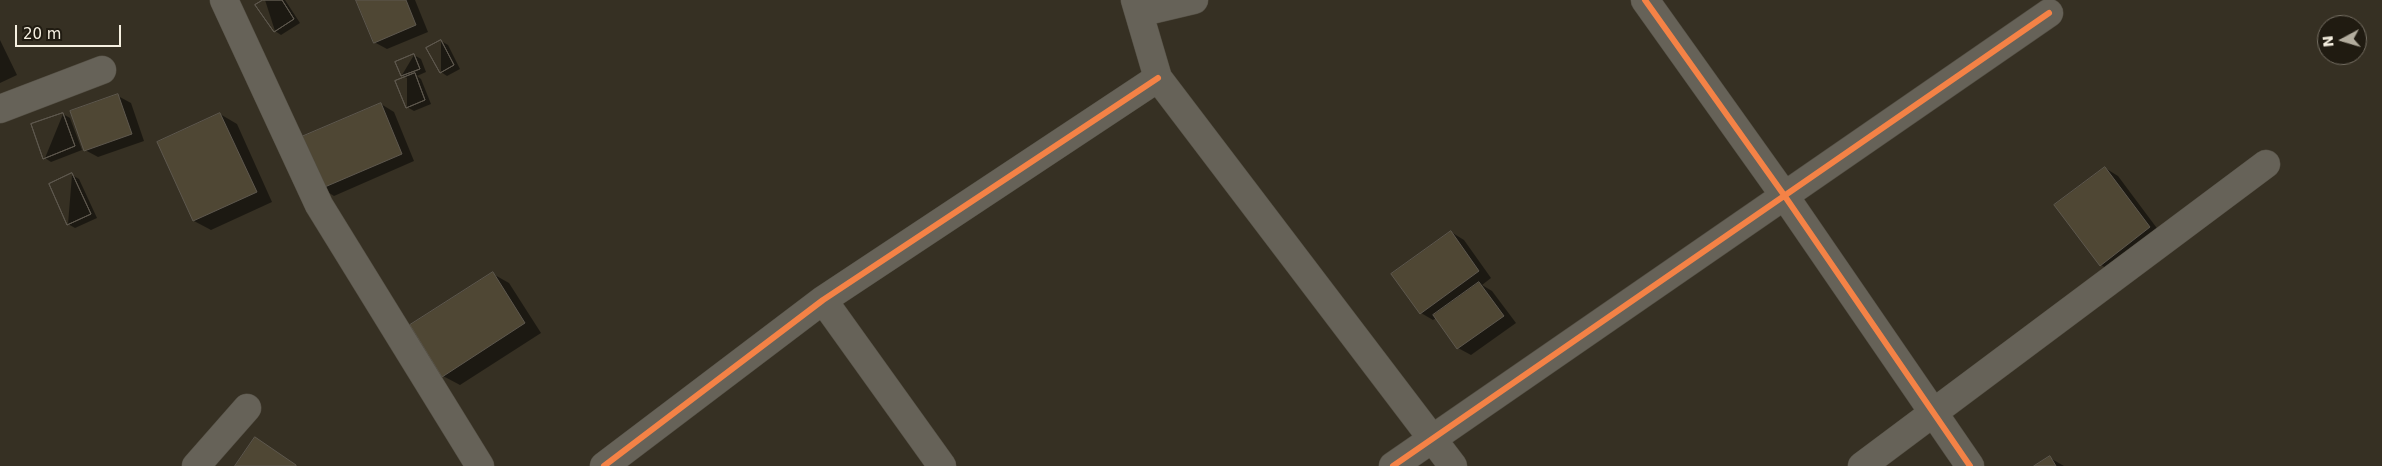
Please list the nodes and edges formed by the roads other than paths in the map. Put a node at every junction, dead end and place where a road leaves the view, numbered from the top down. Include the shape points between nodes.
1 (224, 0) edge
2 (1194, 0) edge
3 (1645, 0) edge
4 (1137, 7) edge
5 (2049, 13) dead end
6 (102, 70) dead end
7 (1158, 78) junction
8 (0, 109) edge
9 (2266, 164) dead end
10 (1784, 194) junction
11 (823, 300) junction
12 (247, 408) dead end
13 (1933, 413) junction
14 (1433, 438) junction
15 (196, 466) edge
16 (480, 466) edge
17 (604, 466) edge
18 (942, 466) edge
19 (1393, 466) edge
20 (1453, 466) edge
21 (1862, 466) edge
22 (1970, 466) edge

1 - 16 street via 319,205
2 - 4 street
3 - 10 street
4 - 7 street
5 - 10 street
6 - 8 street
7 - 11 street
7 - 14 street
9 - 13 street
10 - 13 street
10 - 14 street
11 - 17 street
11 - 18 street
12 - 15 street
13 - 21 street
13 - 22 street
14 - 19 street
14 - 20 street

